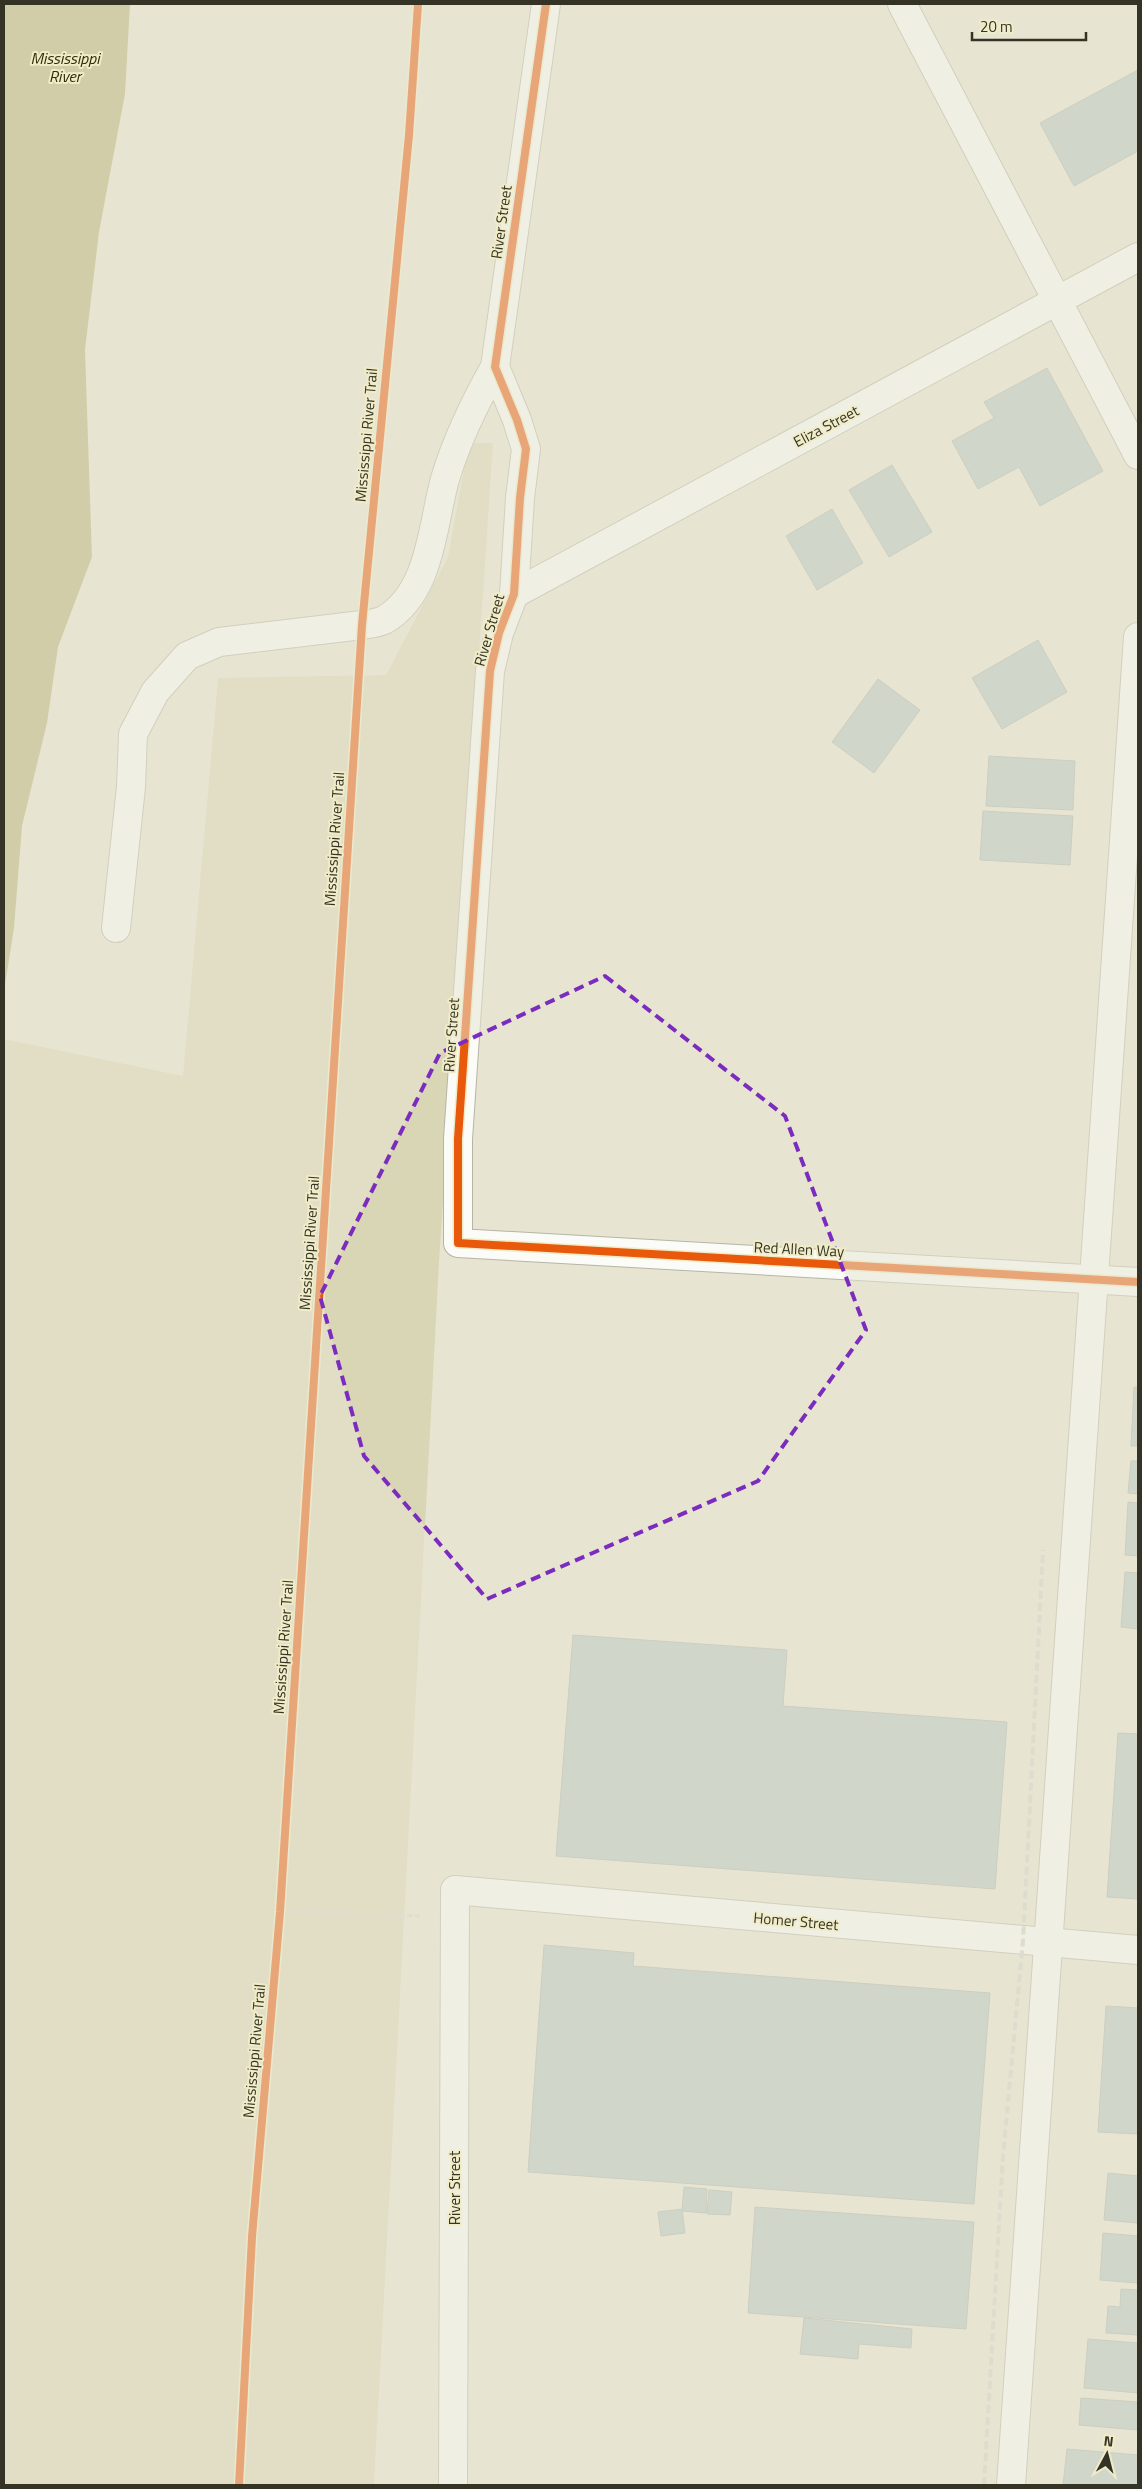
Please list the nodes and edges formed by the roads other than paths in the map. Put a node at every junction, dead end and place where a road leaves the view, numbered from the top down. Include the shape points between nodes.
1 (546, 4) edge
2 (902, 4) edge
3 (1138, 257) edge
4 (1058, 301) junction
5 (495, 368) junction
6 (1138, 455) edge
7 (514, 594) junction
8 (1138, 637) edge
9 (116, 928) dead end
10 (458, 1243) joint
11 (1092, 1279) junction
12 (1138, 1282) edge
13 (455, 1890) joint
14 (1049, 1944) junction
15 (1138, 1950) edge
16 (453, 2485) edge
17 (1011, 2485) edge

1 - 5 street, River Street
2 - 4 street
3 - 4 street, Eliza Street
4 - 6 street
4 - 7 street, Eliza Street
5 - 7 street, River Street via 526,449
5 - 9 street via 469,412 445,479 429,549 416,586 401,607 383,620 362,625 219,642 187,656 155,692 133,734 131,787
7 - 10 street, River Street via 499,633 490,671 458,1139
8 - 11 street
10 - 11 street, Red Allen Way
11 - 12 street, Red Allen Way
11 - 14 street
13 - 14 street, Homer Street
13 - 16 street, River Street
14 - 15 street, Homer Street
14 - 17 street

